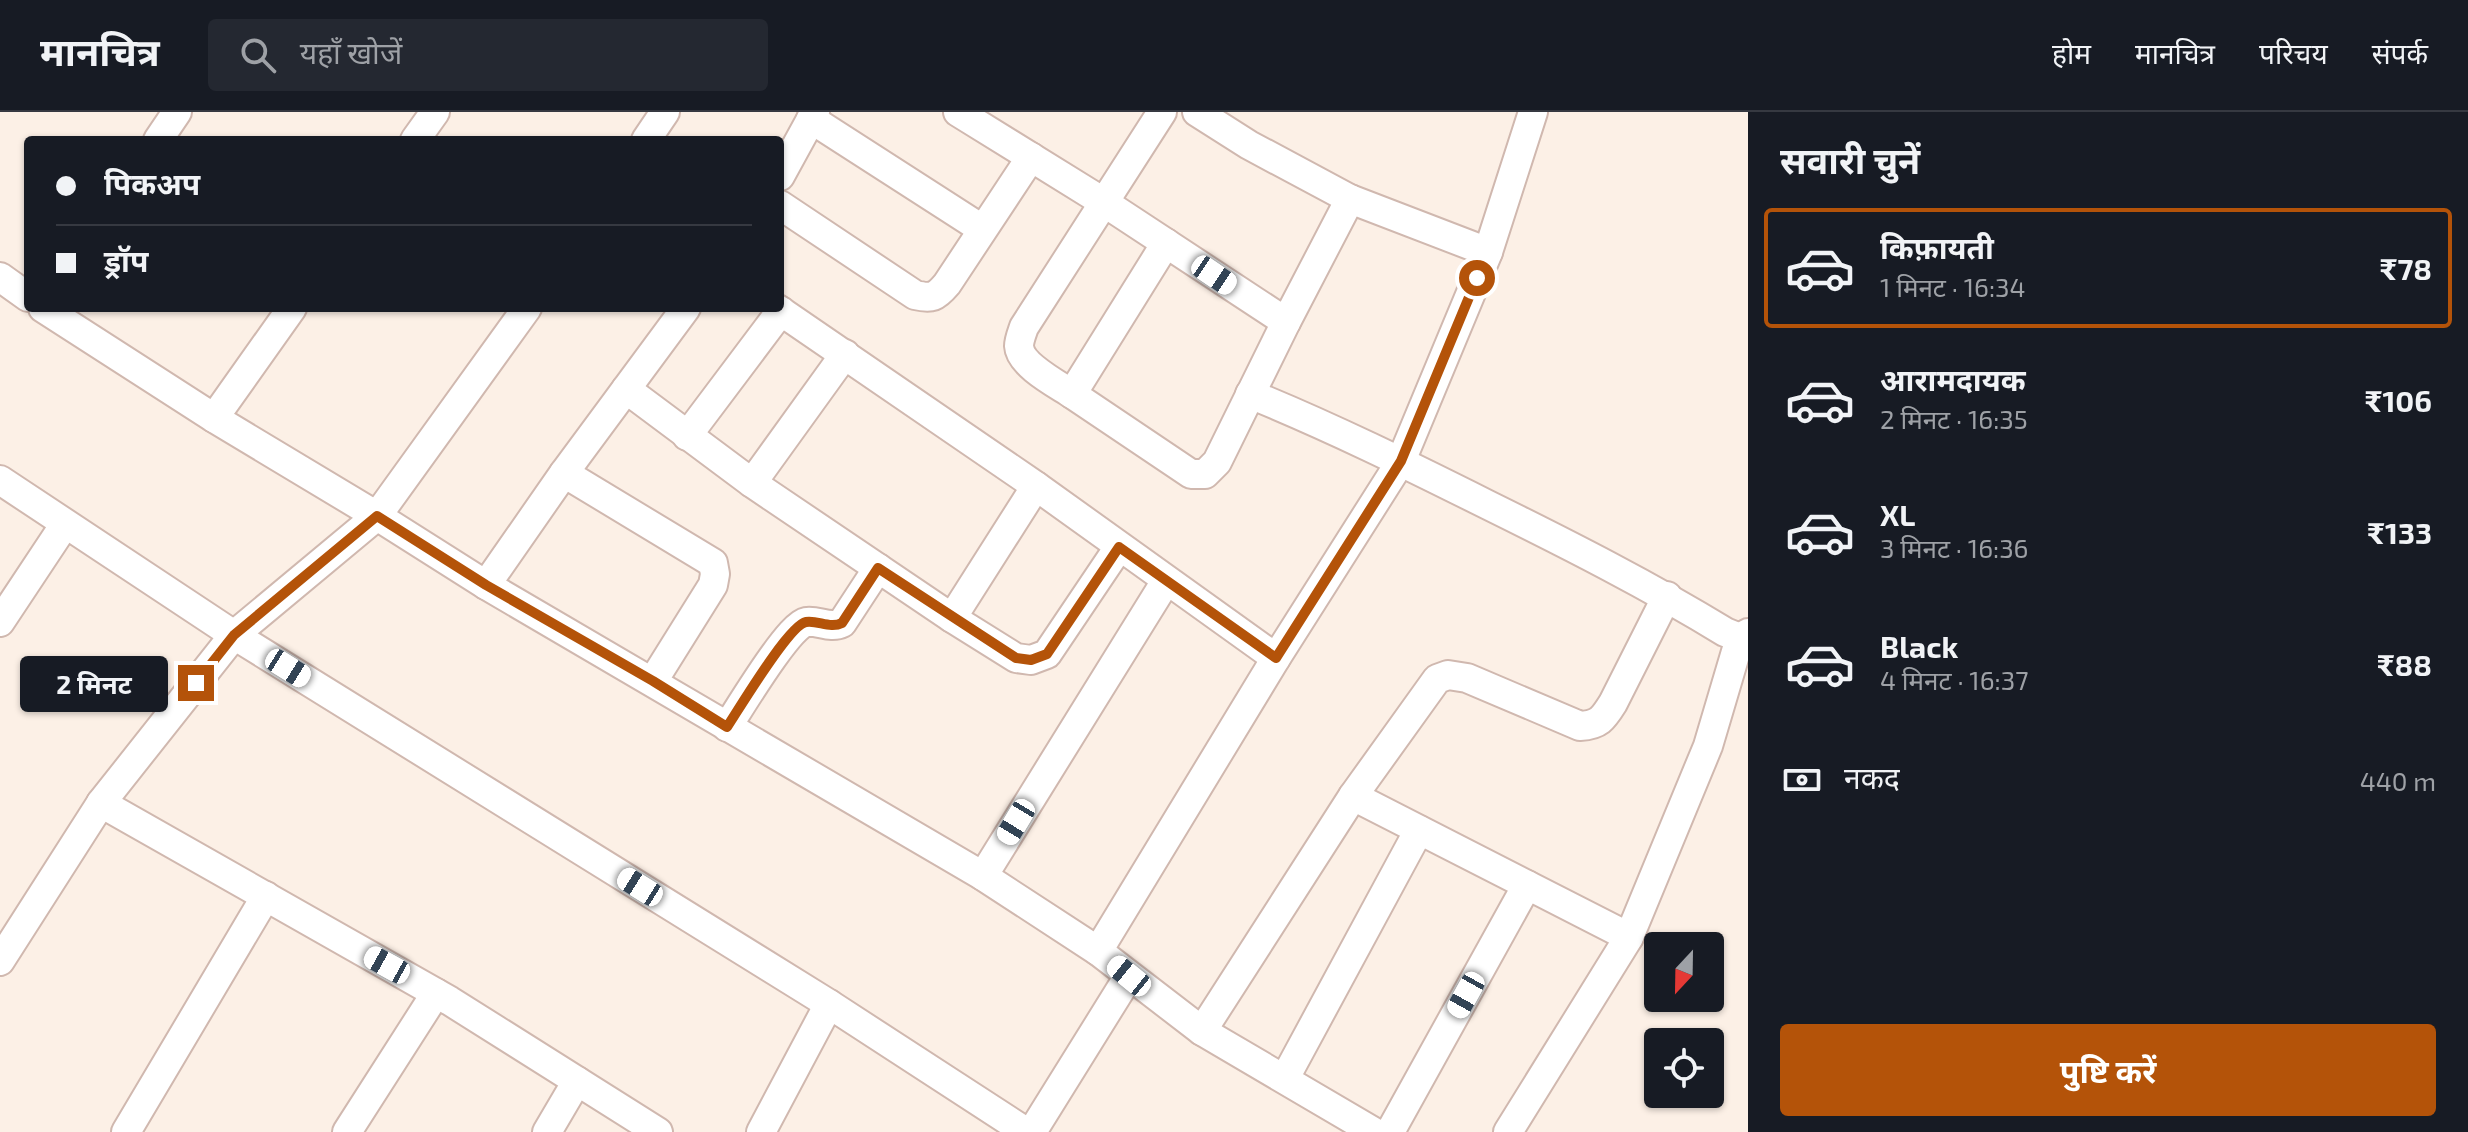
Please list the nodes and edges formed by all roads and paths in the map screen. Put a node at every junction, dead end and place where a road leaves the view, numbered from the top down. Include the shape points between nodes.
1 (177, 112) edge
2 (665, 112) edge
3 (958, 112) edge
4 (1162, 112) edge
5 (1197, 112) edge
6 (1533, 112) edge
7 (813, 115) edge
8 (161, 136) edge
9 (649, 136) edge
10 (1031, 157) junction
11 (784, 169) edge
12 (1350, 199) junction
13 (1105, 203) junction
14 (784, 208) edge
15 (982, 229) junction
16 (1166, 243) junction
17 (1488, 252) junction
18 (0, 277) edge
19 (24, 294) edge
20 (49, 312) edge
21 (289, 312) edge
22 (524, 312) edge
23 (683, 312) edge
24 (777, 312) edge
25 (781, 312) edge
26 (1286, 322) junction
27 (845, 354) junction
28 (626, 389) junction
29 (1072, 394) junction
30 (1250, 394) junction
31 (214, 418) junction
32 (687, 436) junction
33 (1401, 461) junction
34 (564, 473) junction
35 (0, 480) edge
36 (752, 483) junction
37 (1036, 486) junction
38 (377, 516) junction
39 (65, 524) junction
40 (1119, 547) junction
41 (878, 568) junction
42 (1166, 581) junction
43 (486, 585) junction
44 (1667, 596) junction
45 (952, 618) junction
46 (0, 622) edge
47 (234, 635) junction
48 (1744, 636) edge
49 (1276, 658) junction
50 (653, 681) junction
51 (727, 727) junction
52 (1353, 796) junction
53 (101, 803) junction
54 (1419, 830) junction
55 (983, 876) junction
56 (1527, 885) junction
57 (266, 896) junction
58 (1629, 937) junction
59 (1098, 951) junction
60 (0, 961) edge
61 (1129, 976) junction
62 (436, 993) junction
63 (829, 1004) junction
64 (1202, 1031) junction
65 (1285, 1078) junction
66 (577, 1081) junction
67 (995, 1123) edge
68 (126, 1132) edge
69 (347, 1132) edge
70 (547, 1132) edge
71 (658, 1132) edge
72 (761, 1132) edge
73 (1026, 1132) edge
74 (1032, 1132) edge
75 (1374, 1132) edge
76 (1390, 1132) edge
77 (1508, 1132) edge

1 - 8 street
2 - 9 street
3 - 10 street
4 - 13 street
5 - 12 street
6 - 17 street
7 - 11 street
7 - 15 street
10 - 13 street
10 - 15 street
12 - 17 street
12 - 26 street
13 - 16 street
13 - 29 street via 1018,344 1030,366
14 - 15 street via 915,295 929,298 947,284
16 - 26 street
16 - 29 street
17 - 33 street
18 - 19 street
20 - 31 street
21 - 31 street
22 - 38 street
23 - 28 street
24 - 32 street
25 - 27 street
26 - 30 street
27 - 36 street
27 - 37 street
28 - 32 street
28 - 34 street
29 - 30 street via 1191,474 1205,474 1217,462
30 - 33 street
31 - 38 street
32 - 36 street
33 - 44 street
33 - 49 street
34 - 43 street
34 - 50 street via 713,563 713,585
35 - 39 street
36 - 41 street
37 - 40 street
37 - 45 street
38 - 43 street
38 - 47 street
39 - 46 street
39 - 47 street
40 - 42 street
40 - 45 street via 1047,654 1016,658
41 - 45 street
41 - 51 street via 842,623 797,626
42 - 49 street
42 - 55 street
43 - 50 street
44 - 48 street via 1725,632
44 - 52 street via 1613,703 1594,725 1580,726 1467,678 1448,675 1428,689
47 - 53 street
47 - 63 street
48 - 58 street via 1708,746
49 - 59 street
50 - 51 street
51 - 55 street
52 - 54 street
52 - 64 street
53 - 57 street
53 - 60 street
54 - 56 street
54 - 65 street
55 - 59 street
56 - 58 street
56 - 76 street
57 - 62 street
57 - 68 street
58 - 77 street
59 - 61 street
61 - 64 street
61 - 74 street
62 - 66 street
62 - 69 street
63 - 67 street
63 - 72 street
64 - 65 street
65 - 75 street
66 - 70 street
66 - 71 street
67 - 73 street

